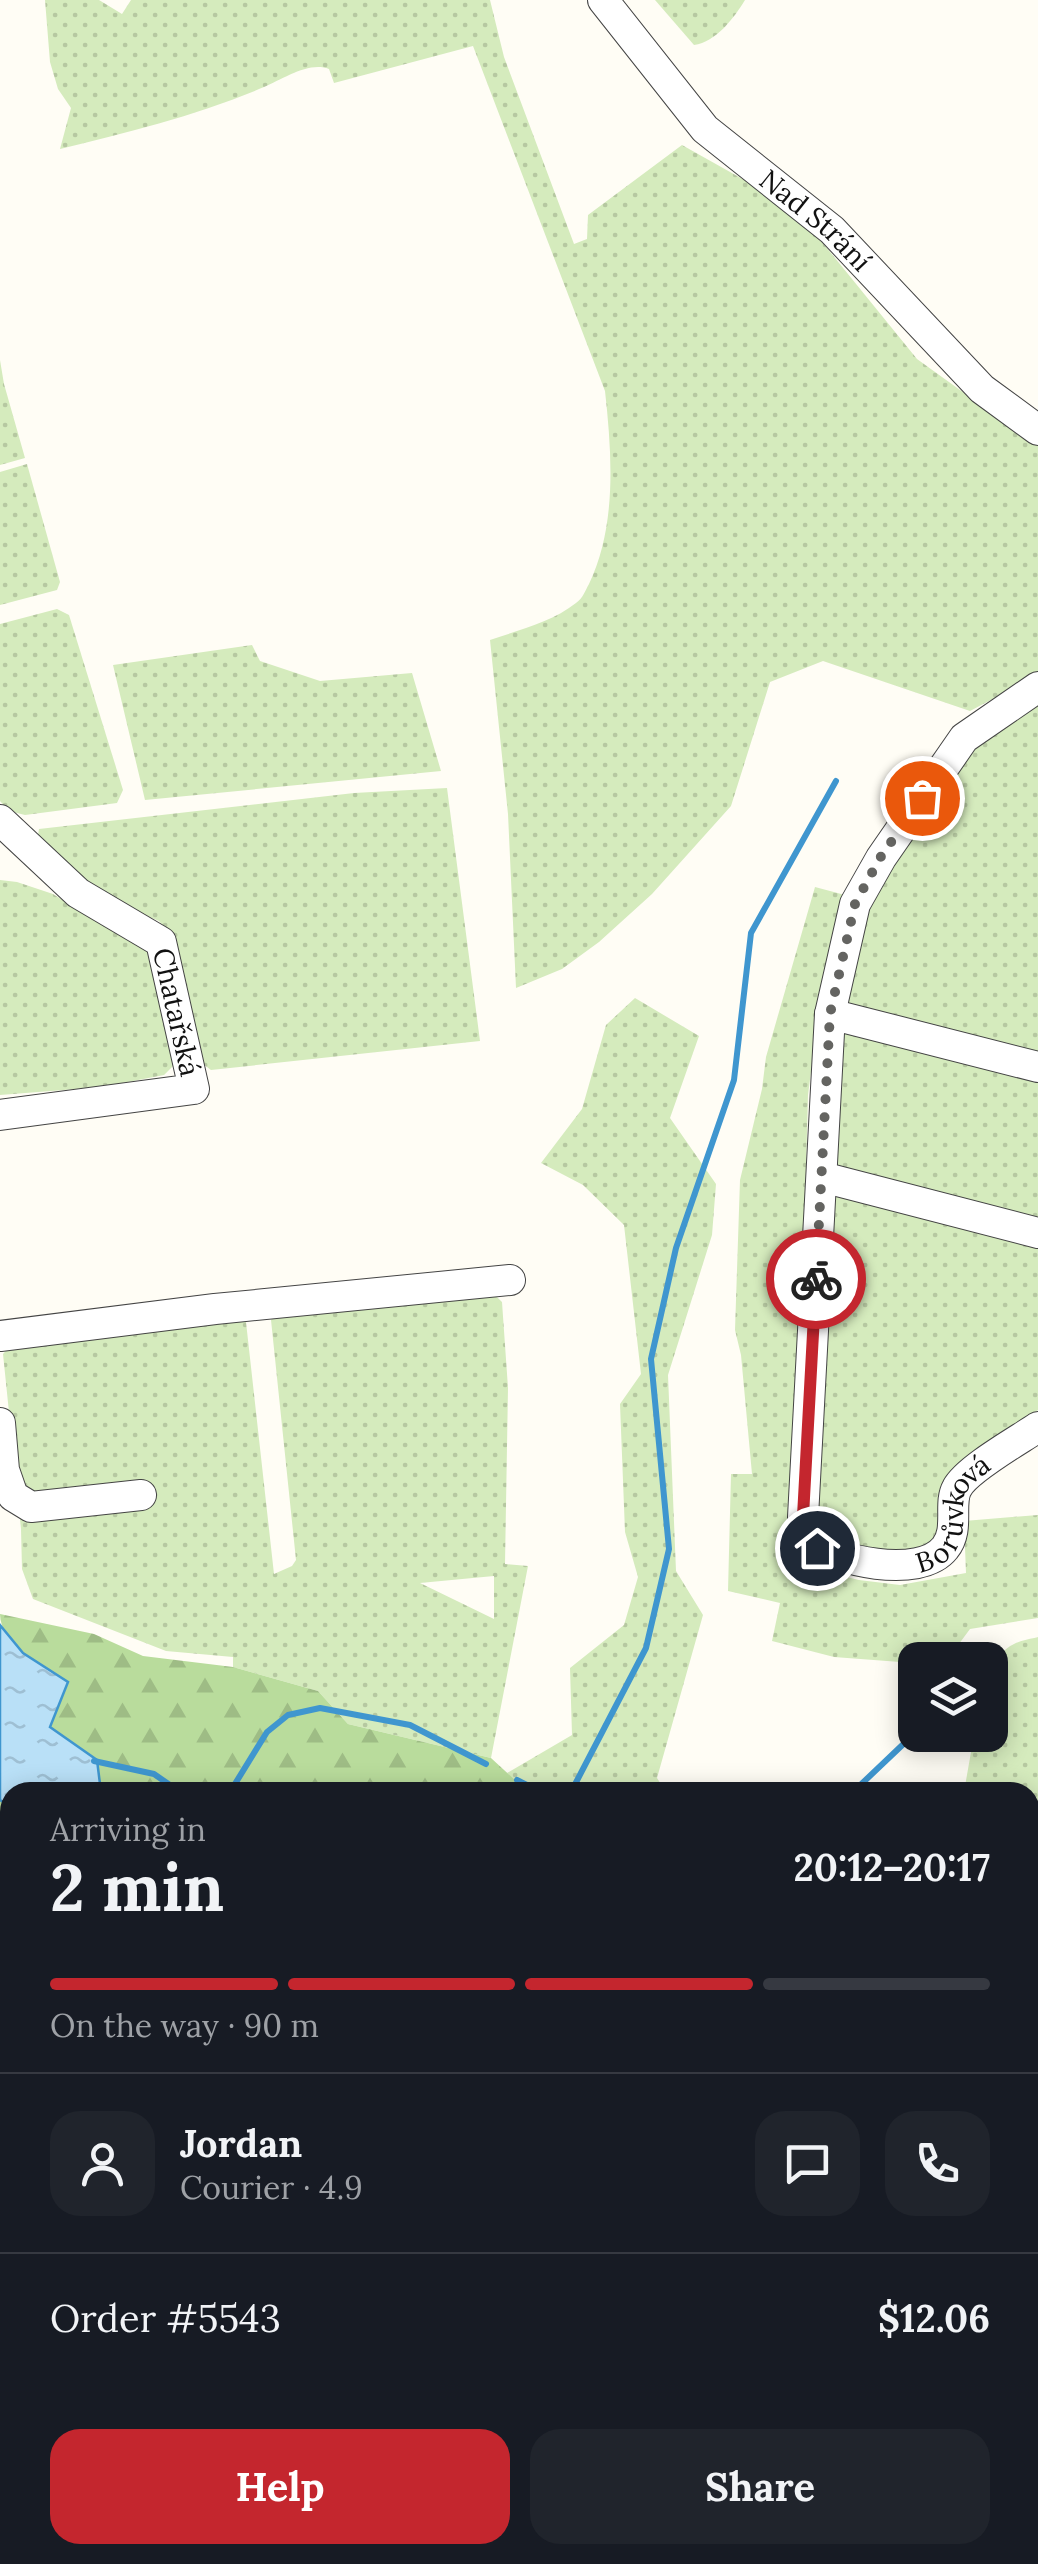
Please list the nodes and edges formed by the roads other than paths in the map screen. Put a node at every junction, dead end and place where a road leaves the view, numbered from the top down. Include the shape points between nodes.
1 (602, 0) edge
2 (1038, 430) edge
3 (1038, 687) edge
4 (0, 820) edge
5 (830, 1014) junction
6 (1038, 1066) edge
7 (0, 1115) edge
8 (822, 1177) junction
9 (1038, 1233) edge
10 (510, 1280) dead end
11 (0, 1336) edge
12 (0, 1423) edge
13 (1038, 1427) edge
14 (140, 1495) dead end

1 - 2 street, Nad Strání via 705,130 832,230 982,389
3 - 5 street, Borůvková via 964,738 880,858 855,904
4 - 7 street, Chatařská via 78,893 160,942 194,1089
5 - 6 street
5 - 8 street, Borůvková
8 - 9 street
8 - 13 street, Borůvková via 807,1539 856,1560 895,1566 930,1560 946,1548 954,1527 956,1489
10 - 11 street
12 - 14 street via 13,1496 31,1506

